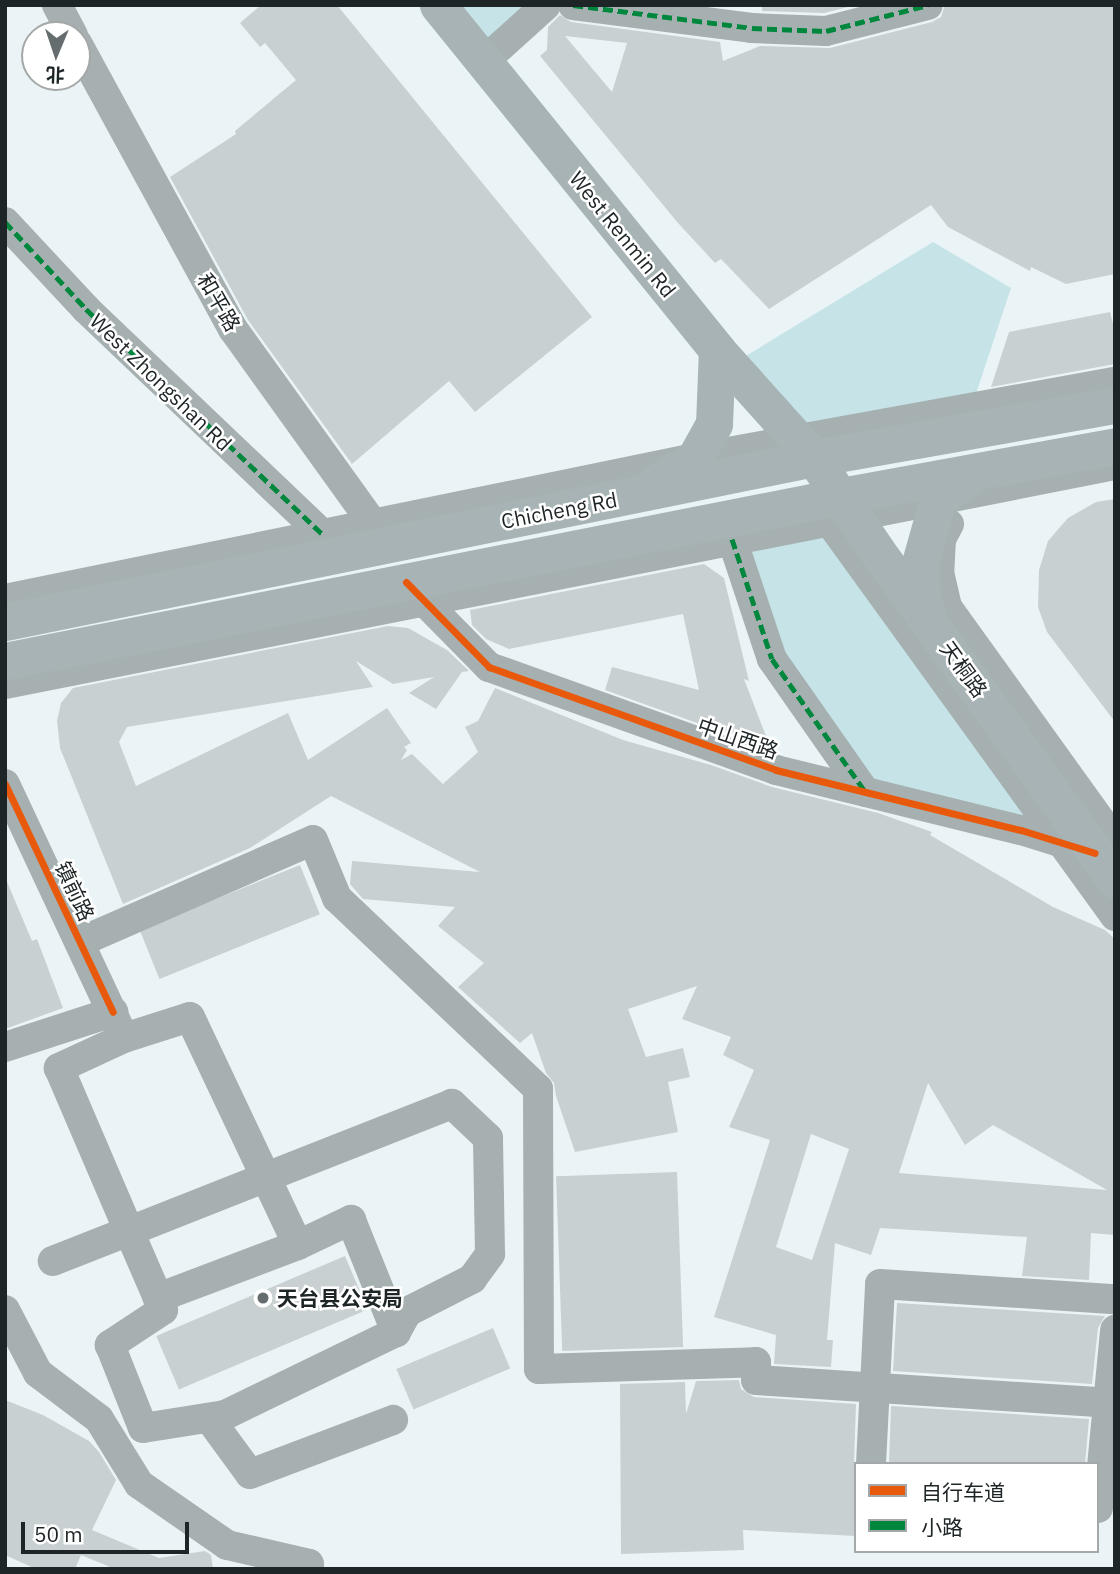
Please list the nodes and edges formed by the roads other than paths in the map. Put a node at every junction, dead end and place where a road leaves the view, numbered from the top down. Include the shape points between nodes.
1 (57, 5) edge
2 (438, 5) edge
3 (545, 5) edge
4 (573, 5) edge
5 (928, 5) edge
6 (66, 21) edge
7 (483, 62) junction
8 (91, 69) edge
9 (5, 222) edge
10 (717, 350) junction
11 (1115, 382) edge
12 (1115, 405) edge
13 (1115, 446) edge
14 (806, 448) junction
15 (695, 458) junction
16 (1115, 465) edge
17 (983, 480) junction
18 (639, 494) junction
19 (938, 499) junction
20 (841, 511) junction
21 (323, 535) junction
22 (732, 539) junction
23 (388, 545) junction
24 (414, 592) junction
25 (5, 599) edge
26 (929, 620) junction
27 (5, 622) edge
28 (5, 662) edge
29 (5, 684) edge
30 (5, 784) edge
31 (865, 792) junction
32 (1061, 841) junction
33 (1108, 858) edge
34 (1115, 916) edge
35 (80, 942) junction
36 (118, 1025) junction
37 (5, 1047) edge
38 (266, 1177) junction
39 (129, 1231) junction
40 (298, 1245) junction
41 (53, 1261) dead end
42 (158, 1298) junction
43 (1115, 1299) edge
44 (5, 1310) edge
45 (1115, 1330) edge
46 (397, 1332) junction
47 (1108, 1403) junction
48 (209, 1418) junction
49 (393, 1420) dead end
50 (871, 1462) edge
51 (1099, 1498) edge
52 (309, 1569) edge

1 - 6 street
2 - 7 main road, West Renmin Rd
3 - 7 street
4 - 5 street via 751,28 826,31
7 - 10 main road, West Renmin Rd
8 - 23 street, 和平路 via 233,329
9 - 21 street, West Zhongshan Rd via 86,309
10 - 14 main road, West Renmin Rd
10 - 15 main road via 714,424
11 - 14 street
12 - 14 main road, Chicheng Rd
13 - 17 main road, Chicheng Rd
14 - 15 street
14 - 18 main road, Chicheng Rd
14 - 20 main road, 天桐路
15 - 18 main road
15 - 21 street
16 - 17 street
17 - 19 main road
17 - 20 main road, Chicheng Rd
17 - 33 street via 957,510 941,539 939,572 947,607
18 - 23 main road, Chicheng Rd
19 - 20 street
19 - 26 main road via 920,563
20 - 22 street
20 - 24 main road, Chicheng Rd
20 - 26 main road, 天桐路
20 - 32 street
21 - 25 street
22 - 24 street
22 - 31 street via 772,659
23 - 27 main road, Chicheng Rd
24 - 28 main road, Chicheng Rd
24 - 29 street
24 - 31 street, 中山西路 via 489,667 776,770
26 - 33 main road, 天桐路
30 - 35 street, 镇前路
31 - 32 street, 中山西路
32 - 33 street, 中山西路
32 - 34 street
35 - 36 street, 镇前路
35 - 47 street via 313,839 337,898 538,1089 539,1369 756,1362 757,1380
36 - 37 street
36 - 38 street via 190,1017
36 - 39 street via 60,1069
38 - 39 street
38 - 40 street
38 - 46 street via 452,1104 488,1138 490,1254 471,1279 407,1312
39 - 41 street
39 - 42 street
40 - 42 street
40 - 46 street via 351,1220
42 - 48 street via 163,1310 110,1345 143,1428
43 - 50 street via 880,1284
44 - 52 street via 38,1373 99,1419 139,1484 227,1545 309,1564
45 - 47 street
46 - 48 street via 225,1415
47 - 51 street
48 - 49 street via 250,1474

